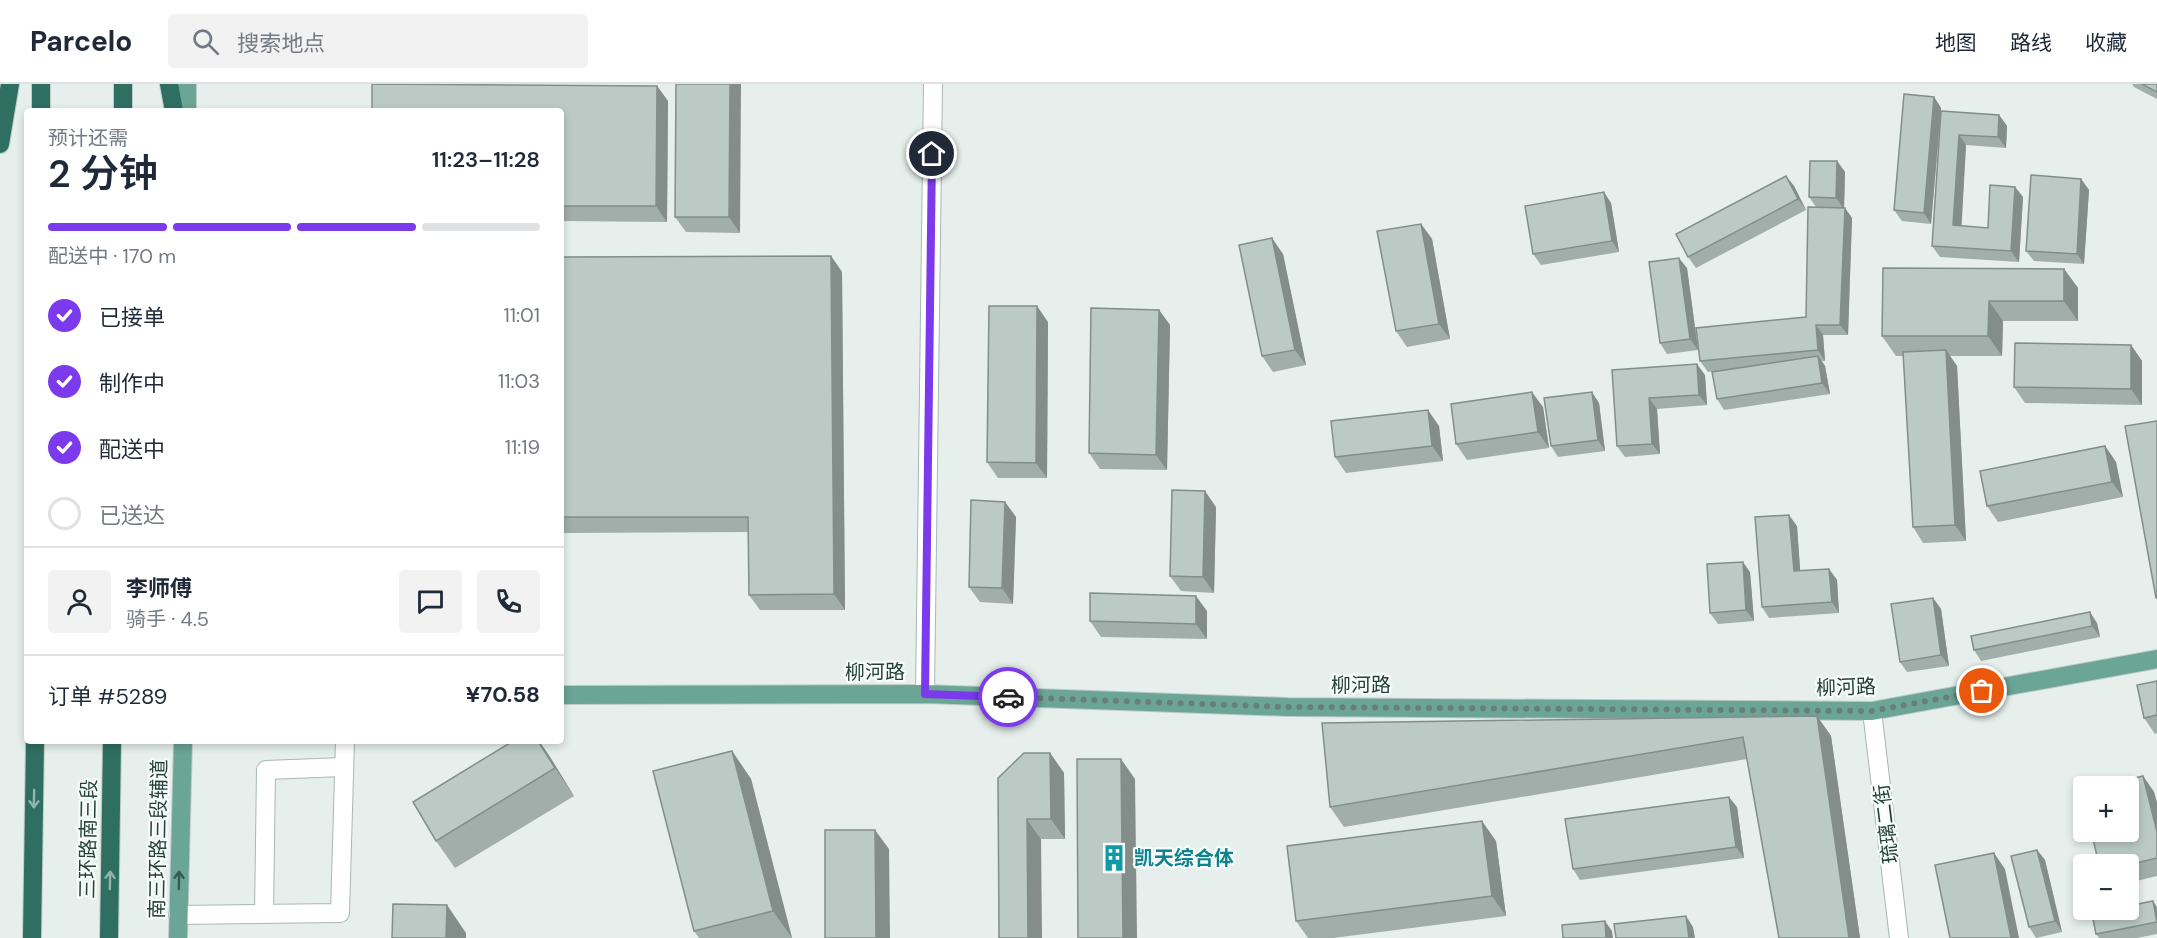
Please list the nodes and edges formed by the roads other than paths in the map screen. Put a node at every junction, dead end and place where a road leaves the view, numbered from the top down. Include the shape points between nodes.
1 (10, 84) edge
2 (41, 84) edge
3 (123, 84) edge
4 (169, 84) edge
5 (187, 84) edge
6 (933, 84) edge
7 (41, 108) edge
8 (123, 108) edge
9 (173, 108) edge
10 (187, 108) edge
11 (0, 144) edge
12 (2157, 659) edge
13 (925, 694) junction
14 (564, 695) edge
15 (1872, 711) junction
16 (35, 744) edge
17 (112, 744) edge
18 (183, 744) edge
19 (345, 744) edge
20 (343, 767) junction
21 (178, 915) junction
22 (264, 915) junction
23 (33, 938) edge
24 (109, 938) edge
25 (178, 938) edge
26 (1899, 938) edge

1 - 11 highway
2 - 7 highway
3 - 8 highway
4 - 9 highway
5 - 10 main road
6 - 13 street
12 - 15 main road, 柳河路
13 - 14 main road, 柳河路
13 - 15 main road, 柳河路 via 1288,707
15 - 26 street, 琉璃二街
16 -> 23 highway
24 -> 17 highway, 三环路南三段
21 -> 18 main road, 南三环路三段辅道
19 - 20 street
20 - 22 street via 266,770
20 - 22 street via 340,914
21 - 22 street
21 - 25 main road, 南三环路三段辅道

